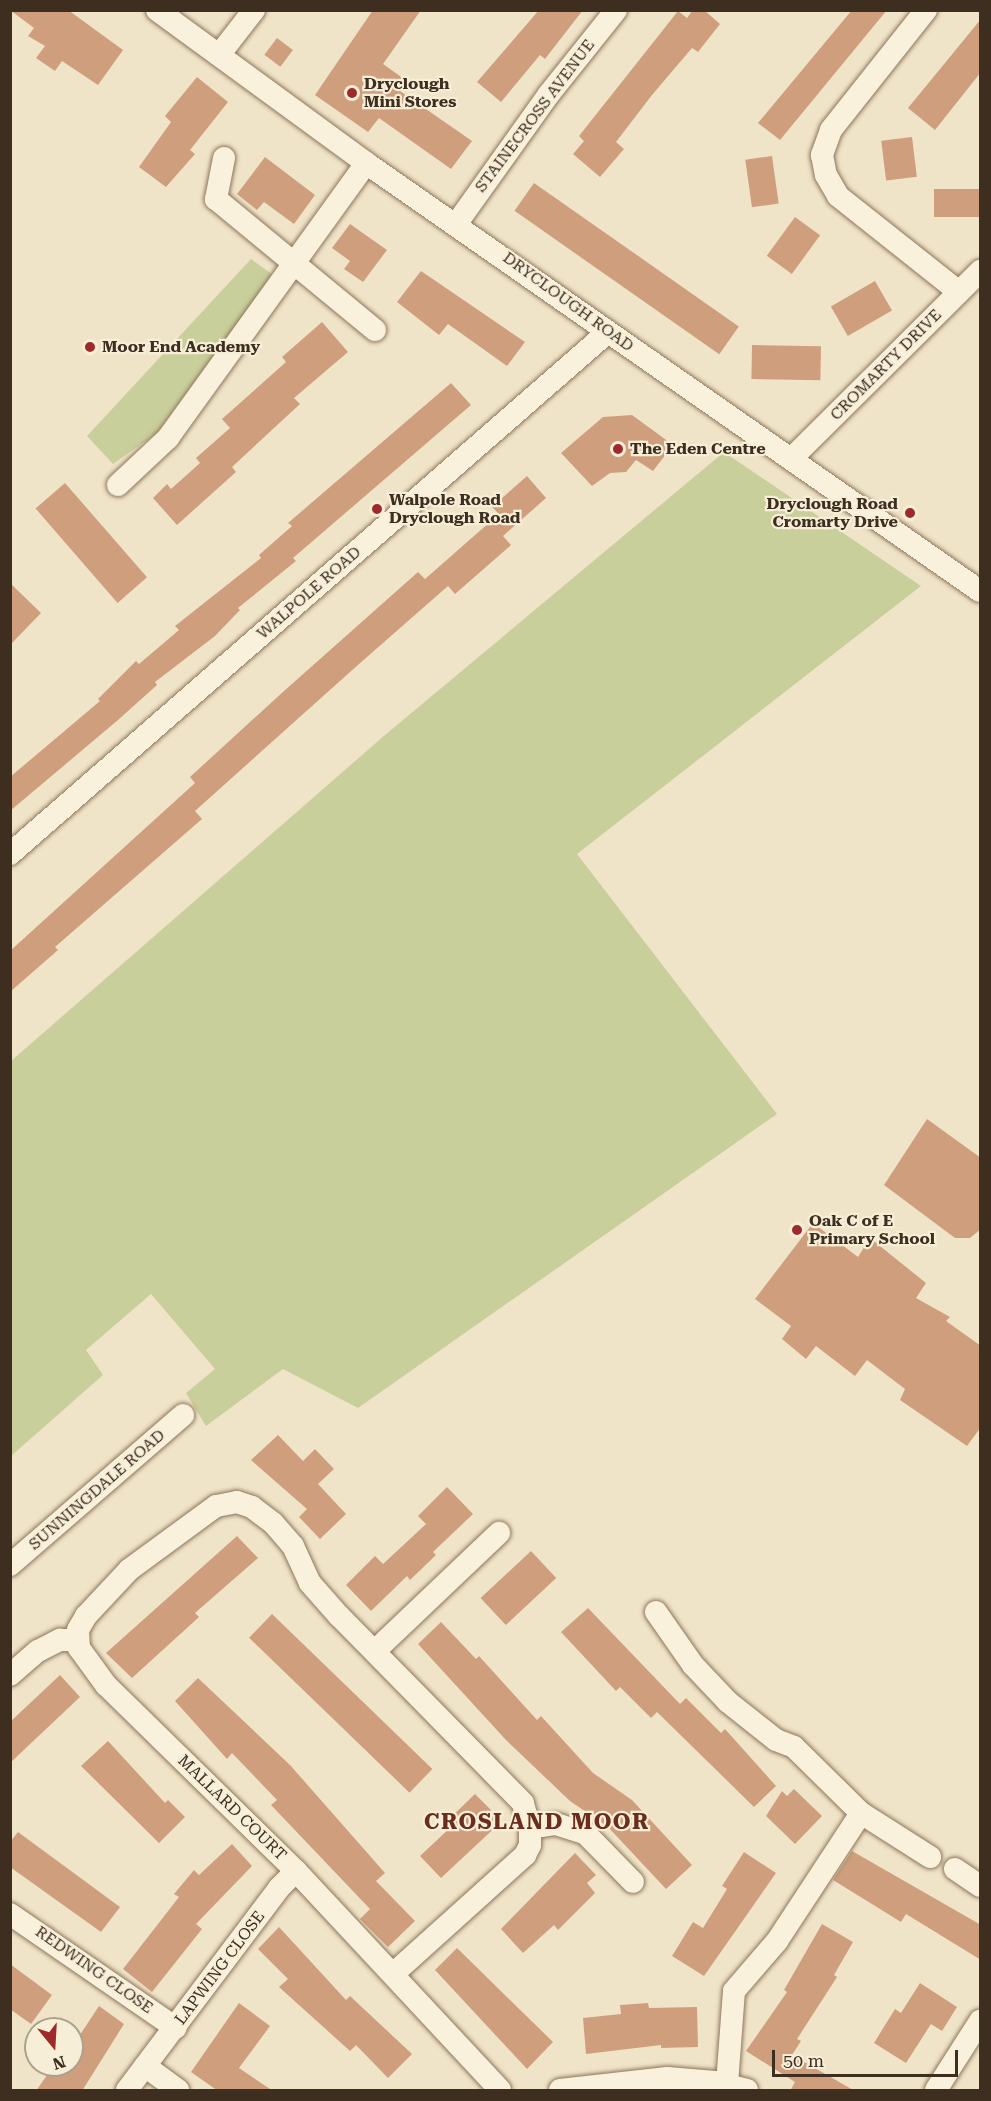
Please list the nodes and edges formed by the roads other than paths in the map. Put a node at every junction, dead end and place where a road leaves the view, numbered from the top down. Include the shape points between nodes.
1 (157, 10) edge
2 (254, 10) edge
3 (616, 10) edge
4 (926, 10) edge
5 (219, 55) junction
6 (224, 158) dead end
7 (366, 163) junction
8 (457, 223) junction
9 (296, 265) junction
10 (981, 271) edge
11 (958, 291) junction
12 (375, 330) dead end
13 (608, 332) junction
14 (791, 459) junction
15 (118, 485) dead end
16 (981, 591) edge
17 (10, 854) edge
18 (183, 1415) dead end
19 (499, 1533) dead end
20 (10, 1565) edge
21 (656, 1612) dead end
22 (77, 1640) junction
23 (376, 1650) junction
24 (10, 1675) edge
25 (861, 1813) junction
26 (530, 1828) junction
27 (930, 1857) dead end
28 (955, 1869) dead end
29 (296, 1871) junction
30 (633, 1882) dead end
31 (981, 1886) edge
32 (10, 1914) edge
33 (393, 1974) junction
34 (981, 2021) edge
35 (176, 2028) junction
36 (145, 2066) junction
37 (737, 2087) edge
38 (127, 2091) edge
39 (178, 2091) edge
40 (500, 2091) edge
41 (560, 2091) edge
42 (936, 2091) edge

1 - 5 street, DRYCLOUGH ROAD
2 - 5 street
3 - 8 street, STAINECROSS AVENUE via 549,94
4 - 11 street via 831,130 822,155 825,175 838,196
5 - 7 street, DRYCLOUGH ROAD
6 - 9 street via 216,199
7 - 8 street, DRYCLOUGH ROAD
7 - 9 street
8 - 13 street, DRYCLOUGH ROAD
9 - 12 street
9 - 15 street via 168,438
10 - 11 street, CROMARTY DRIVE
11 - 14 street, CROMARTY DRIVE
13 - 14 street, DRYCLOUGH ROAD
13 - 17 street, WALPOLE ROAD
14 - 16 street, DRYCLOUGH ROAD
18 - 20 street, SUNNINGDALE ROAD
19 - 23 street
21 - 25 street via 693,1665 728,1702 776,1740 795,1747
22 - 23 street via 86,1616 129,1570 216,1506 237,1502 252,1507 273,1524 293,1546 310,1583
22 - 24 street via 60,1640 38,1651
22 - 29 street, MALLARD COURT via 106,1685
23 - 26 street via 523,1803
25 - 27 street
25 - 37 street via 777,1941 734,1991
26 - 30 street via 556,1824 586,1834
26 - 33 street via 530,1845 525,1854
28 - 31 street
29 - 33 street, MALLARD COURT
29 - 35 street, LAPWING CLOSE via 279,1888
32 - 35 street, REDWING CLOSE
33 - 40 street, MALLARD COURT
34 - 42 street
35 - 36 street, LAPWING CLOSE
36 - 38 street, LAPWING CLOSE
36 - 39 street
37 - 41 street via 667,2078

